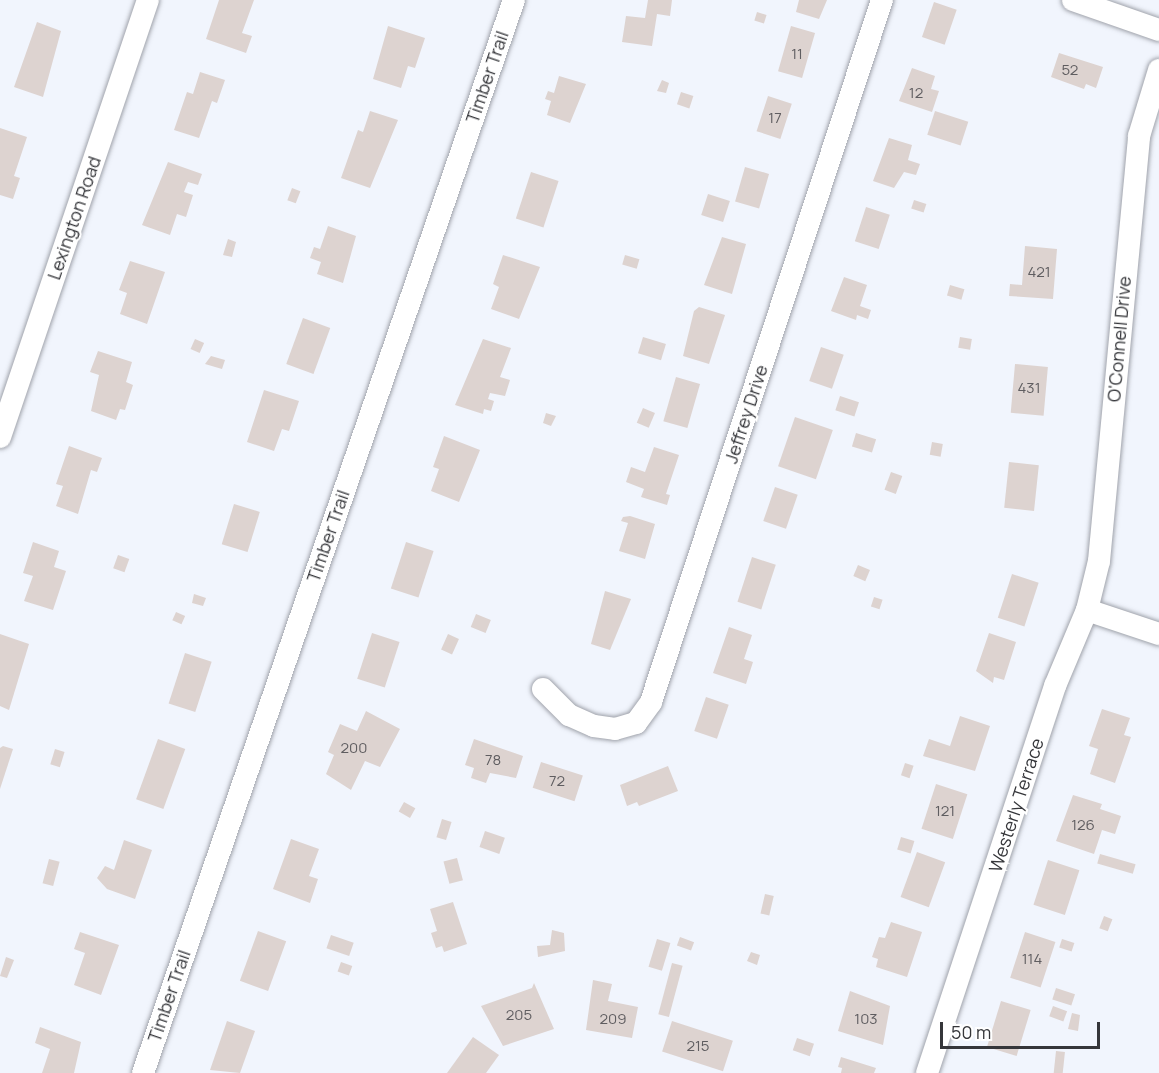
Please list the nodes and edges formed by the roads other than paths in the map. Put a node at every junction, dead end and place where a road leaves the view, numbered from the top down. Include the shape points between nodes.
1 (148, 0) edge
2 (514, 0) edge
3 (882, 0) edge
4 (1074, 0) edge
5 (1159, 30) edge
6 (1159, 70) edge
7 (0, 437) edge
8 (1087, 610) junction
9 (1159, 634) edge
10 (543, 689) dead end
11 (142, 1073) edge
12 (927, 1073) edge

1 - 7 street, Lexington Road
2 - 11 street, Timber Trail
3 - 10 street, Jeffrey Drive via 651,702 636,723 615,729 594,726 569,715
4 - 5 street
6 - 8 street, O'Connell Drive via 1139,136 1099,561
8 - 9 street
8 - 12 street, Westerly Terrace via 1055,686

